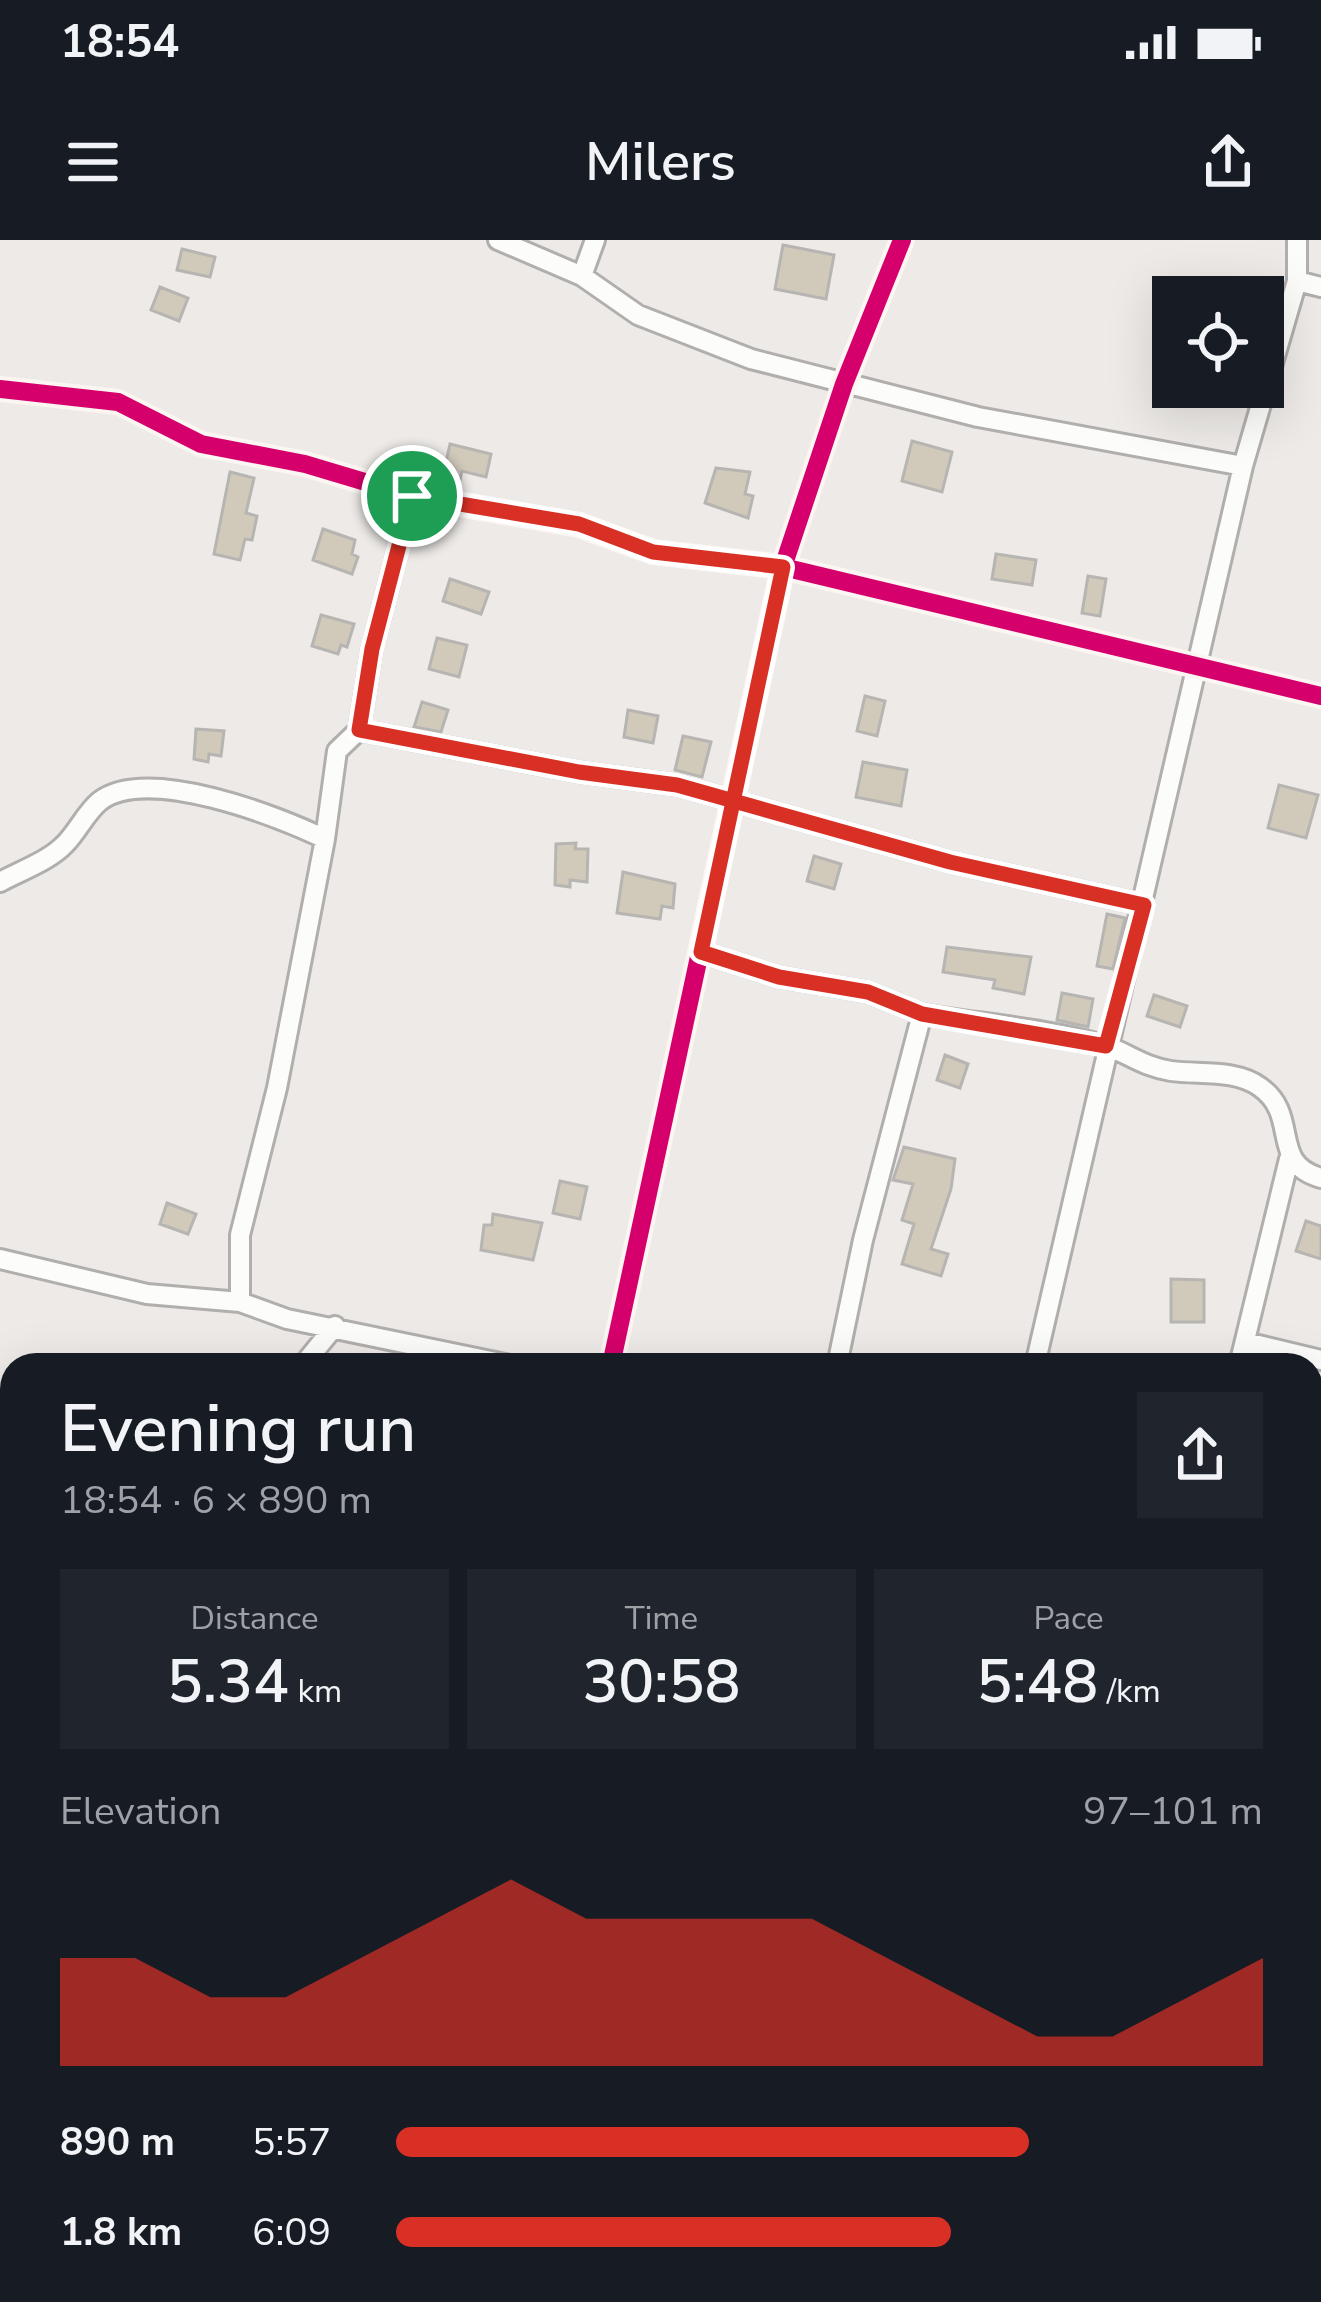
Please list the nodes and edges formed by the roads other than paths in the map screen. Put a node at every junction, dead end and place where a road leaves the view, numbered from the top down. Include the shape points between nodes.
1 (498, 240) edge
2 (596, 240) edge
3 (902, 240) edge
4 (1297, 240) edge
5 (582, 276) junction
6 (1297, 280) junction
7 (1321, 287) edge
8 (844, 384) junction
9 (0, 389) edge
10 (1243, 466) junction
11 (412, 496) junction
12 (783, 567) junction
13 (1198, 670) junction
14 (1321, 696) edge
15 (359, 730) junction
16 (735, 800) junction
17 (326, 839) junction
18 (0, 882) edge
19 (1144, 905) junction
20 (701, 952) junction
21 (922, 1014) junction
22 (1106, 1046) junction
23 (1289, 1159) junction
24 (1321, 1178) edge
25 (0, 1259) edge
26 (240, 1303) junction
27 (335, 1326) junction
28 (1246, 1342) junction
29 (313, 1353) edge
30 (456, 1353) edge
31 (613, 1353) edge
32 (839, 1353) edge
33 (1038, 1353) edge
34 (1243, 1353) edge
35 (1292, 1353) edge

1 - 5 street
2 - 5 street
3 - 8 street
4 - 6 street
5 - 8 street via 638,315 696,340
6 - 7 street
6 - 10 street
8 - 10 street
8 - 12 street
9 - 11 street via 118,402 201,444
10 - 13 street
11 - 12 street via 579,524 653,552
11 - 15 street
12 - 13 street
12 - 16 street
13 - 14 street
13 - 19 street
15 - 16 street
15 - 17 street via 337,751
16 - 19 street via 950,862
16 - 20 street
17 - 18 street via 212,799 146,788 99,801 60,850
17 - 26 street via 240,1235
19 - 22 street
20 - 21 street via 779,977 868,992
20 - 31 street
21 - 22 street
21 - 32 street
22 - 23 street via 1134,1062 1260,1087 1280,1110
22 - 33 street
23 - 24 street
23 - 28 street
25 - 26 street via 147,1294
26 - 27 street
27 - 29 street
27 - 30 street
28 - 34 street
28 - 35 street

